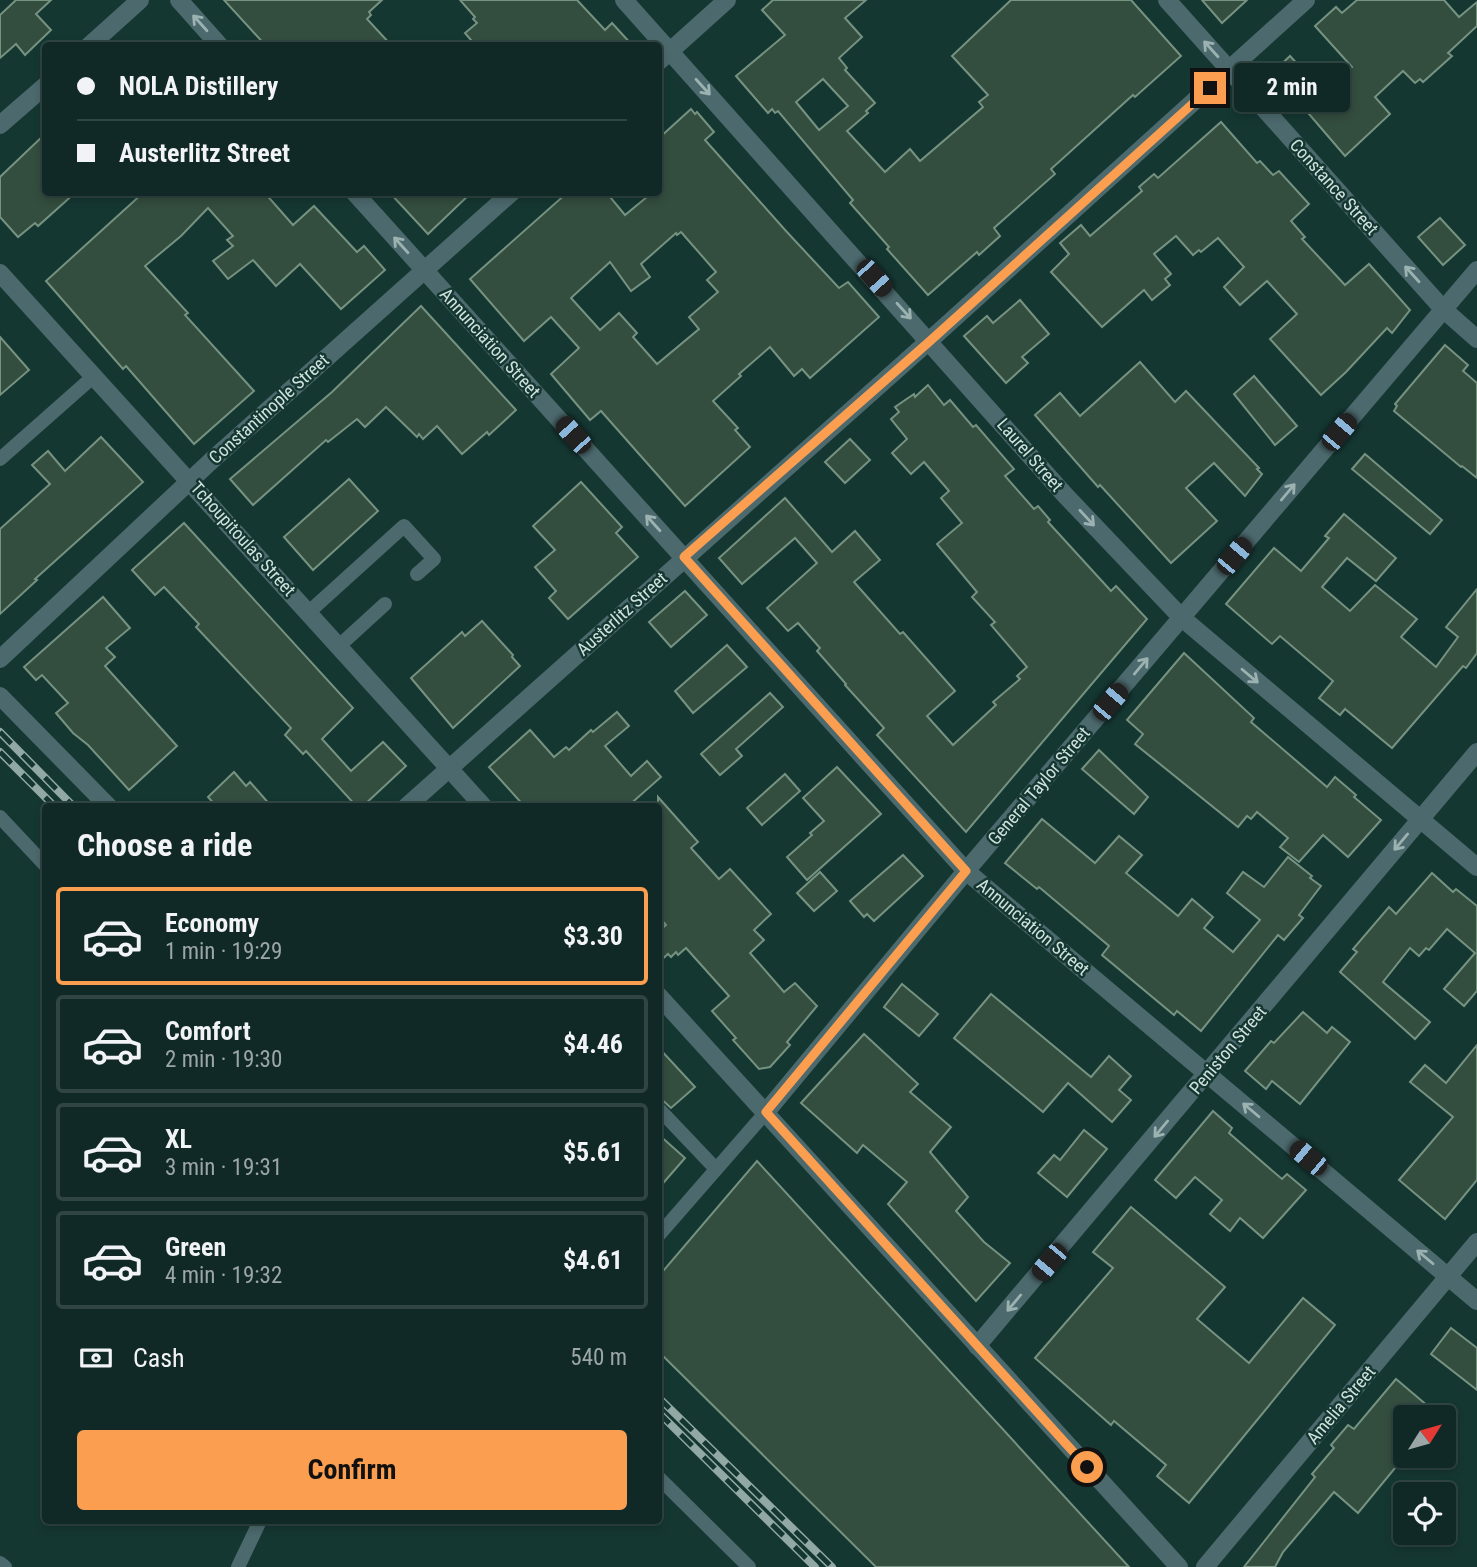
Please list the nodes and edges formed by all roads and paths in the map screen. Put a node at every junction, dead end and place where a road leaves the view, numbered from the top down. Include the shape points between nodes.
1 (140, 0) edge
2 (179, 0) edge
3 (624, 0) edge
4 (727, 0) edge
5 (1167, 0) edge
6 (1307, 0) edge
7 (93, 42) edge
8 (216, 42) edge
9 (653, 42) edge
10 (664, 57) edge
11 (1230, 70) junction
12 (42, 88) edge
13 (0, 125) edge
14 (358, 196) edge
15 (508, 196) edge
16 (1477, 270) edge
17 (425, 271) junction
18 (0, 273) edge
19 (1443, 309) junction
20 (1477, 340) edge
21 (930, 341) junction
22 (94, 376) junction
23 (0, 459) edge
24 (189, 481) junction
25 (684, 557) junction
26 (417, 574) dead end
27 (385, 604) dead end
28 (309, 612) junction
29 (1182, 618) junction
30 (339, 646) junction
31 (0, 659) edge
32 (0, 696) edge
33 (1477, 752) edge
34 (450, 769) junction
35 (105, 803) edge
36 (411, 803) edge
37 (480, 803) edge
38 (0, 817) edge
39 (1419, 820) junction
40 (42, 862) edge
41 (1477, 867) edge
42 (966, 871) junction
43 (662, 999) edge
44 (1208, 1073) junction
45 (766, 1112) junction
46 (662, 1118) edge
47 (716, 1169) junction
48 (662, 1231) edge
49 (1477, 1242) edge
50 (1448, 1277) junction
51 (1477, 1301) edge
52 (977, 1346) junction
53 (662, 1481) edge
54 (259, 1524) edge
55 (0, 1563) edge
56 (5, 1567) edge
57 (238, 1567) edge
58 (749, 1567) edge
59 (1179, 1567) edge
60 (1205, 1567) edge

1 - 7 street
8 -> 2 street
3 - 9 street, Laurel Street
4 - 10 street
11 -> 5 street, Constance Street
6 - 11 street, Austerlitz Street
10 -> 21 street, Laurel Street
19 -> 11 street, Constance Street
11 - 21 street, Austerlitz Street
12 - 13 street
17 -> 14 street, Annunciation Street
15 - 17 street, Constantinople Street
16 - 19 street, General Taylor Street
17 - 24 street, Constantinople Street
25 -> 17 street, Annunciation Street
18 - 22 street, Tchoupitoulas Street
19 - 20 street, Constance Street
29 -> 19 street, General Taylor Street
21 - 25 street, Austerlitz Street
21 -> 29 street, Laurel Street via 1065,495
22 - 23 lane
22 - 24 street, Tchoupitoulas Street
24 - 28 street, Tchoupitoulas Street
24 - 31 street, Constantinople Street
25 - 34 street, Austerlitz Street
25 - 42 street, Annunciation Street
26 - 28 lane via 434,559 404,526
27 - 30 lane
28 - 30 street, Tchoupitoulas Street
29 -> 39 street, Laurel Street
42 -> 29 street, General Taylor Street
30 - 34 street, Tchoupitoulas Street
32 - 35 street
33 - 39 street, Peniston Street
34 - 36 street, Austerlitz Street
34 - 37 street, Tchoupitoulas Street
38 - 40 lane
39 - 41 street, Laurel Street
39 -> 44 street, Peniston Street
42 - 44 street, Annunciation Street
42 - 45 street, General Taylor Street
43 - 45 street
50 -> 44 street, Annunciation Street
44 -> 52 street, Peniston Street
45 - 47 lane
45 - 52 street
46 - 47 lane
47 - 48 lane
49 - 50 street, Amelia Street
50 - 51 street, Annunciation Street
50 - 60 street, Amelia Street
52 - 59 street
53 - 58 lane
54 - 57 lane
55 - 56 lane

